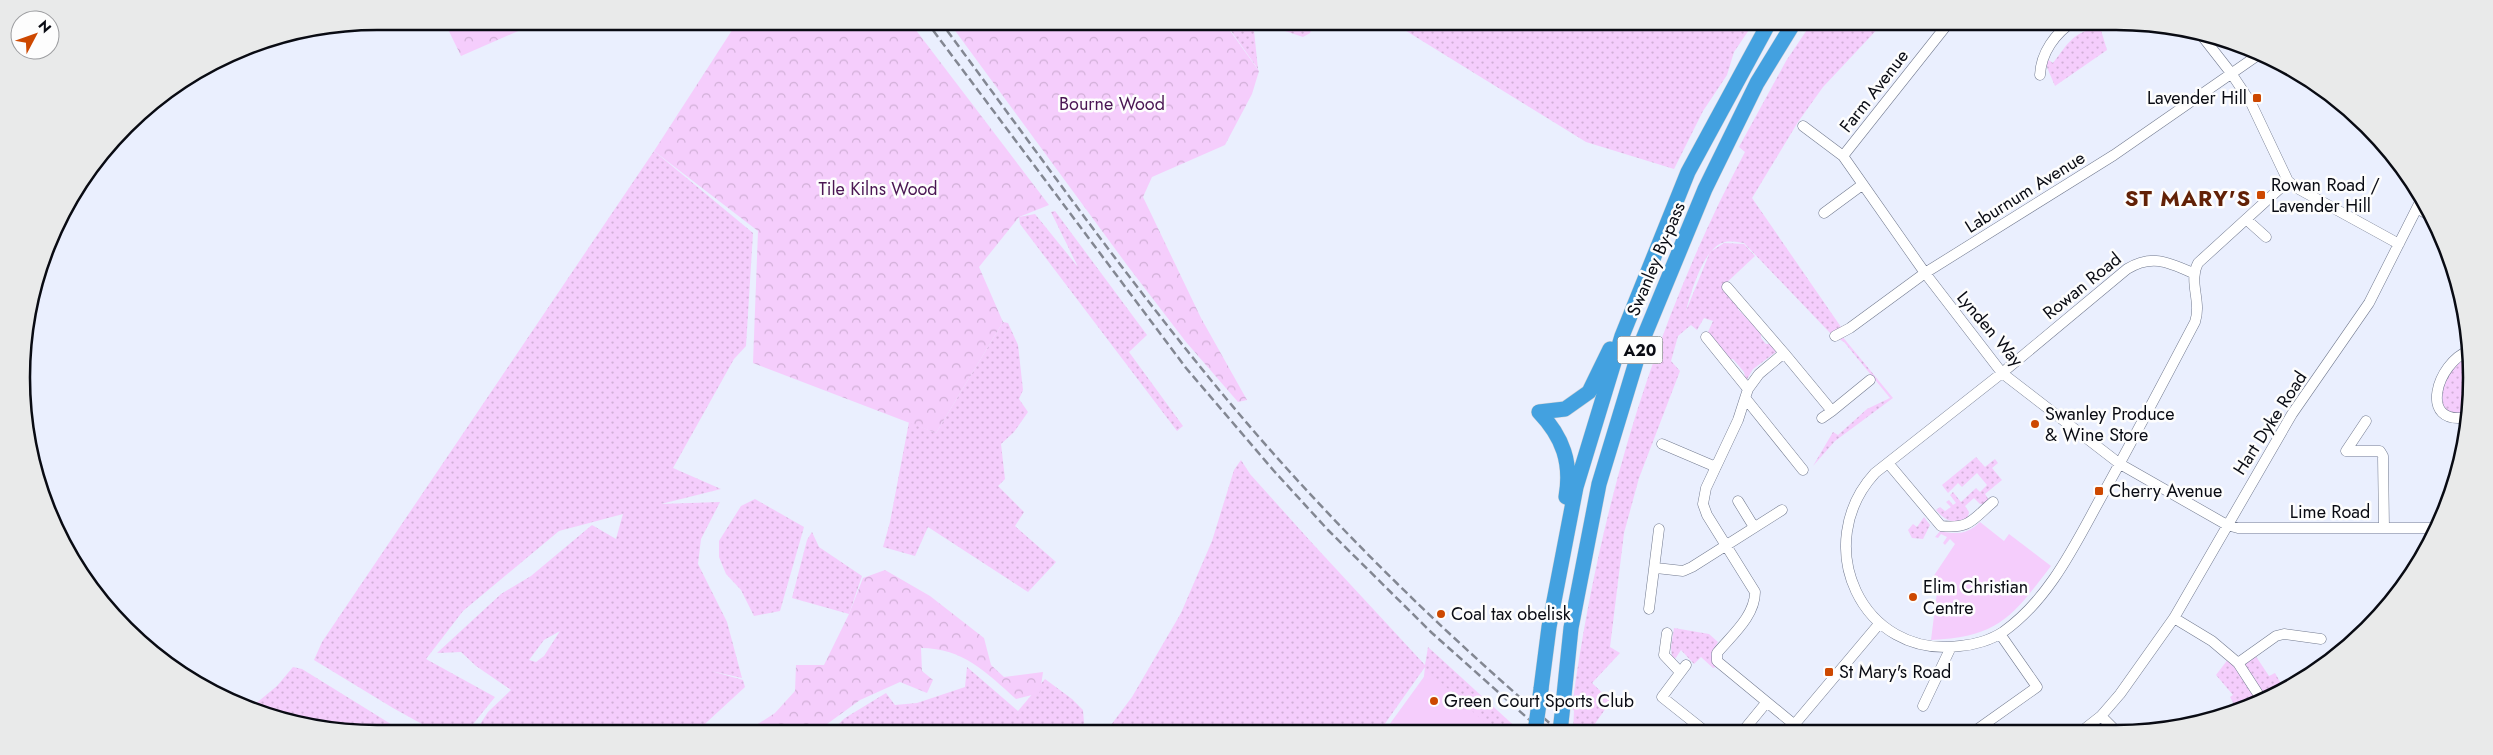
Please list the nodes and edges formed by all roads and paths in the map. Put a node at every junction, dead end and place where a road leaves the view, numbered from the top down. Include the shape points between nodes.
1 (1765, 30) edge
2 (1789, 30) edge
3 (1943, 30) edge
4 (2061, 30) edge
5 (2207, 43) edge
6 (2253, 58) edge
7 (2231, 74) junction
8 (2040, 75) dead end
9 (1803, 126) dead end
10 (1843, 156) junction
11 (2288, 181) junction
12 (1862, 184) junction
13 (2417, 208) edge
14 (1824, 213) dead end
15 (2247, 220) junction
16 (2266, 237) dead end
17 (2399, 244) junction
18 (1656, 253) junction
19 (1925, 273) junction
20 (2193, 273) junction
21 (1727, 287) dead end
22 (1835, 336) dead end
23 (1706, 337) dead end
24 (1784, 353) junction
25 (2462, 355) edge
26 (2002, 372) junction
27 (1870, 380) dead end
28 (1747, 394) junction
29 (1832, 411) junction
30 (1822, 418) dead end
31 (2460, 418) edge
32 (2366, 421) dead end
33 (1662, 444) dead end
34 (1888, 463) junction
35 (2120, 464) junction
36 (1716, 467) junction
37 (1803, 470) dead end
38 (1738, 501) dead end
39 (1993, 502) dead end
40 (1782, 510) dead end
41 (2227, 525) junction
42 (1754, 527) junction
43 (2384, 528) junction
44 (2428, 528) edge
45 (1660, 529) dead end
46 (1726, 544) junction
47 (1656, 568) junction
48 (1649, 609) dead end
49 (2174, 618) junction
50 (1879, 624) junction
51 (1667, 633) dead end
52 (2000, 634) junction
53 (2321, 638) dead end
54 (1951, 648) junction
55 (2238, 663) junction
56 (1542, 674) junction
57 (2258, 694) edge
58 (1766, 704) junction
59 (1923, 706) dead end
60 (2101, 716) junction
61 (1536, 725) edge
62 (1561, 725) edge
63 (1697, 725) edge
64 (1748, 725) edge
65 (1794, 725) edge
66 (1800, 725) edge
67 (1983, 725) edge
68 (2090, 725) edge
69 (2110, 725) edge

1 - 18 highway, Swanley By-pass / A20 via 1688,172
2 - 62 highway, Swanley By-pass / A20, bridge via 1757,83 1705,189 1643,339 1598,484 1571,628
3 - 10 street, Farm Avenue
4 - 8 street via 2041,61
5 - 7 street
6 - 7 street, Laburnum Avenue
7 - 11 street via 2251,103
7 - 19 street, Laburnum Avenue via 2114,155
9 - 10 street, Lynden Way
10 - 12 street, Lynden Way
11 - 15 street
11 - 17 street
12 - 14 street
12 - 19 street, Lynden Way
13 - 17 street, Hart Dyke Road
15 - 16 street
15 - 20 street via 2198,263
17 - 41 street, Hart Dyke Road via 2369,302 2292,414
18 - 56 highway, Swanley By-pass / A20 via 1622,336 1576,487
18 - 56 highway via 1589,392 1565,410 1539,412 1561,440 1568,481 1540,644
19 - 22 street, Laburnum Avenue
19 - 26 street, Lynden Way
20 - 26 street, Rowan Road via 2158,259 2137,263
20 - 35 street via 2199,311 2196,322
21 - 24 street
23 - 28 street
24 - 28 street via 1759,374
24 - 29 street
25 - 31 street via 2450,362 2445,370 2436,402 2446,416
26 - 34 street
26 - 35 street, Lynden Way
27 - 29 street
28 - 36 street
28 - 37 street
29 - 30 street
32 - 43 street via 2346,451 2380,451 2383,456
33 - 36 street
34 - 39 street via 1941,526 1958,528 1970,523
34 - 50 street via 1870,478 1857,496 1845,535 1851,579 1859,598
35 - 41 street, Lynden Way
35 - 52 street via 2058,573 2031,606
36 - 46 street via 1703,504
38 - 42 street
40 - 42 street
41 - 43 street, Lime Road via 2238,528
41 - 49 street, Hart Dyke Road
42 - 46 street
43 - 44 street, Lime Road
45 - 47 street
46 - 47 street via 1682,571
46 - 58 street via 1753,586 1755,603 1718,653 1717,661
47 - 48 street
49 - 55 street via 2212,641
49 - 60 street, Hart Dyke Road
50 - 54 street via 1917,644
50 - 66 street
51 - 63 street via 1664,655 1683,669 1662,697
52 - 54 street
52 - 67 street via 2037,687
53 - 55 street via 2276,636
54 - 59 street
55 - 57 street
56 - 61 highway, Swanley By-pass / A20, bridge
58 - 64 street
58 - 65 street
60 - 68 street, Hart Dyke Road
60 - 69 street

